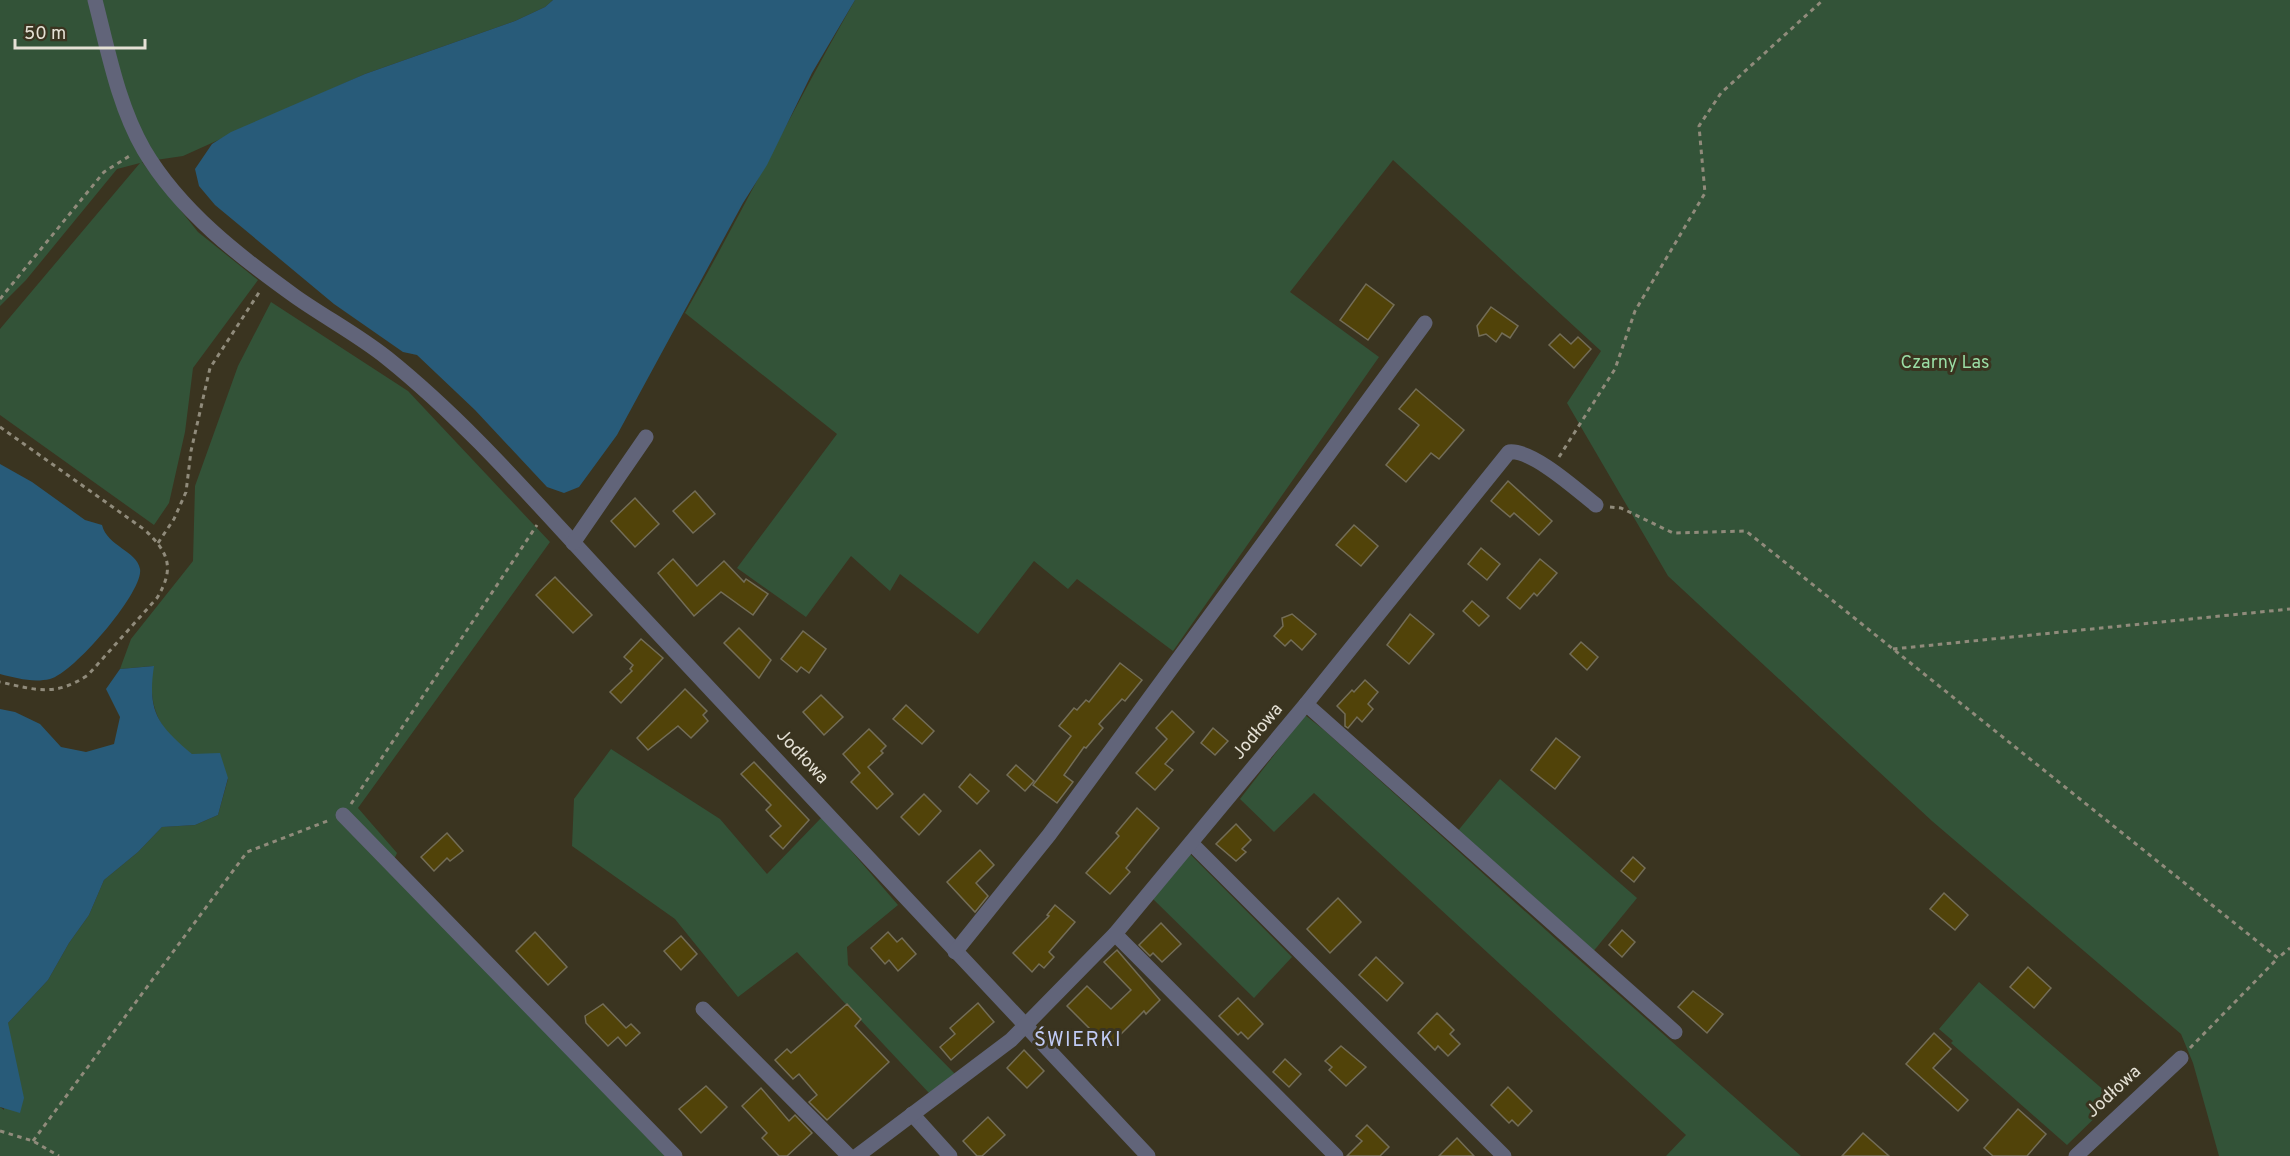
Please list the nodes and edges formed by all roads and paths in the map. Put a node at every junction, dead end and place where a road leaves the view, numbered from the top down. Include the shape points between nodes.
1 (95, 0) edge
2 (1823, 0) edge
3 (143, 149) junction
4 (270, 278) junction
5 (0, 299) edge
6 (1425, 323) dead end
7 (0, 427) edge
8 (646, 437) dead end
9 (1551, 471) junction
10 (1596, 505) joint
11 (547, 511) junction
12 (158, 543) junction
13 (573, 543) junction
14 (2290, 609) edge
15 (1893, 649) junction
16 (0, 682) edge
17 (1306, 704) junction
18 (343, 815) junction
19 (1191, 843) junction
20 (1115, 934) junction
21 (2290, 948) edge
22 (955, 952) junction
23 (2278, 958) junction
24 (704, 1009) dead end
25 (1024, 1025) junction
26 (1676, 1032) dead end
27 (2181, 1058) joint
28 (912, 1114) junction
29 (0, 1131) edge
30 (33, 1141) junction
31 (58, 1156) edge
32 (675, 1156) edge
33 (849, 1156) edge
34 (857, 1156) edge
35 (950, 1156) edge
36 (1148, 1156) edge
37 (1336, 1156) edge
38 (1504, 1156) edge
39 (2076, 1156) edge

1 - 3 street, Jodłowa via 115,76
2 - 9 path via 1721,93 1699,126 1705,193 1635,311 1615,369
3 - 4 street, Jodłowa via 195,213
3 - 5 path via 104,172
4 - 11 street, Jodłowa via 386,357
4 - 12 path via 210,368 186,492
6 - 22 street via 1056,826
7 - 12 path
8 - 13 street
9 - 10 street
9 - 17 street, Jodłowa via 1518,451 1509,452
10 - 15 path via 1621,508 1674,533 1746,531
11 - 13 street, Jodłowa
11 - 18 path
12 - 16 path via 168,567 164,587 88,675 67,687 48,691
13 - 22 street, Jodłowa
14 - 15 path
15 - 23 path
17 - 19 street, Jodłowa
17 - 26 street
18 - 30 path via 247,852
18 - 32 street
19 - 20 street, Jodłowa
19 - 38 street
20 - 25 street, Jodłowa
20 - 37 street
21 - 23 path
22 - 25 street, Jodłowa
23 - 27 path
24 - 33 street
25 - 28 street, Jodłowa via 1011,1040
25 - 36 street, Jodłowa
27 - 39 street, Jodłowa
28 - 34 street, Jodłowa
28 - 35 street
29 - 30 path
30 - 31 path

